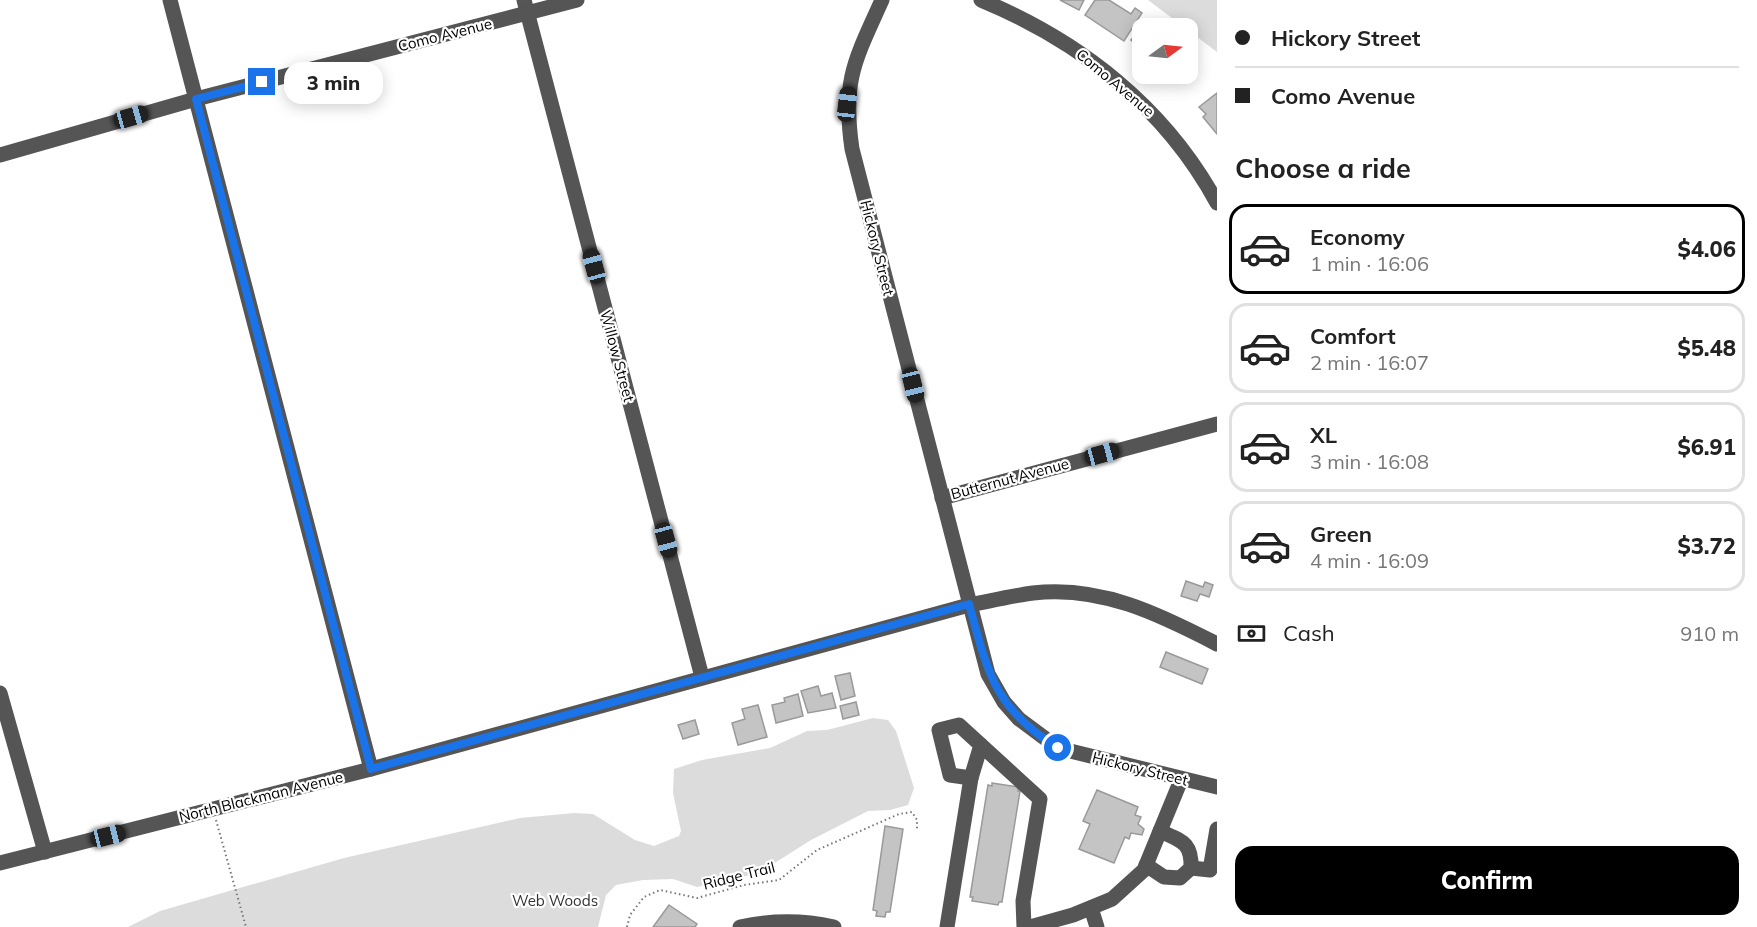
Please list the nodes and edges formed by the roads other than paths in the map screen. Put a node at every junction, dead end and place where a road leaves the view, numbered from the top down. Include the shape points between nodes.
1 (170, 0) edge
2 (577, 0) edge
3 (882, 0) edge
4 (981, 0) edge
5 (526, 7) edge
6 (196, 99) junction
7 (0, 155) edge
8 (1217, 203) edge
9 (1217, 424) edge
10 (942, 498) junction
11 (969, 604) junction
12 (1217, 644) edge
13 (702, 677) junction
14 (0, 693) edge
15 (981, 746) junction
16 (371, 769) junction
17 (971, 778) junction
18 (1181, 780) junction
19 (1217, 787) edge
20 (1164, 829) junction
21 (1217, 830) edge
22 (45, 852) junction
23 (0, 863) edge
24 (1146, 865) junction
25 (1191, 868) junction
26 (1091, 908) junction
27 (801, 924) edge
28 (740, 927) edge
29 (834, 927) edge
30 (947, 927) edge
31 (1024, 927) edge
32 (1030, 927) edge
33 (1097, 927) edge

1 - 6 street
2 - 5 street, Como Avenue
3 - 10 street, Hickory Street via 856,57 847,104 848,121
4 - 8 street, Como Avenue via 1060,39 1127,89 1170,133
5 - 6 street, Como Avenue
5 - 13 street, Willow Street
6 - 7 street, Como Avenue
6 - 16 street
9 - 10 street, Butternut Avenue
10 - 11 street, Hickory Street
11 - 12 street, North Blackman Avenue via 1034,593 1115,599 1160,615
11 - 13 street, North Blackman Avenue
11 - 18 street, Hickory Street via 988,674 1019,719 1058,748
13 - 16 street, North Blackman Avenue
14 - 22 street
15 - 17 street
15 - 17 street via 959,725 939,730 950,775
15 - 31 street via 1041,799 1023,901
16 - 22 street, North Blackman Avenue
17 - 30 street
18 - 19 street, Hickory Street
18 - 20 street
20 - 24 street
20 - 25 street via 1191,853
21 - 25 street via 1210,870
22 - 23 street, North Blackman Avenue
24 - 25 street via 1164,877 1180,878
24 - 26 street via 1112,899
26 - 32 street
26 - 33 street
27 - 28 street via 768,920
27 - 29 street

